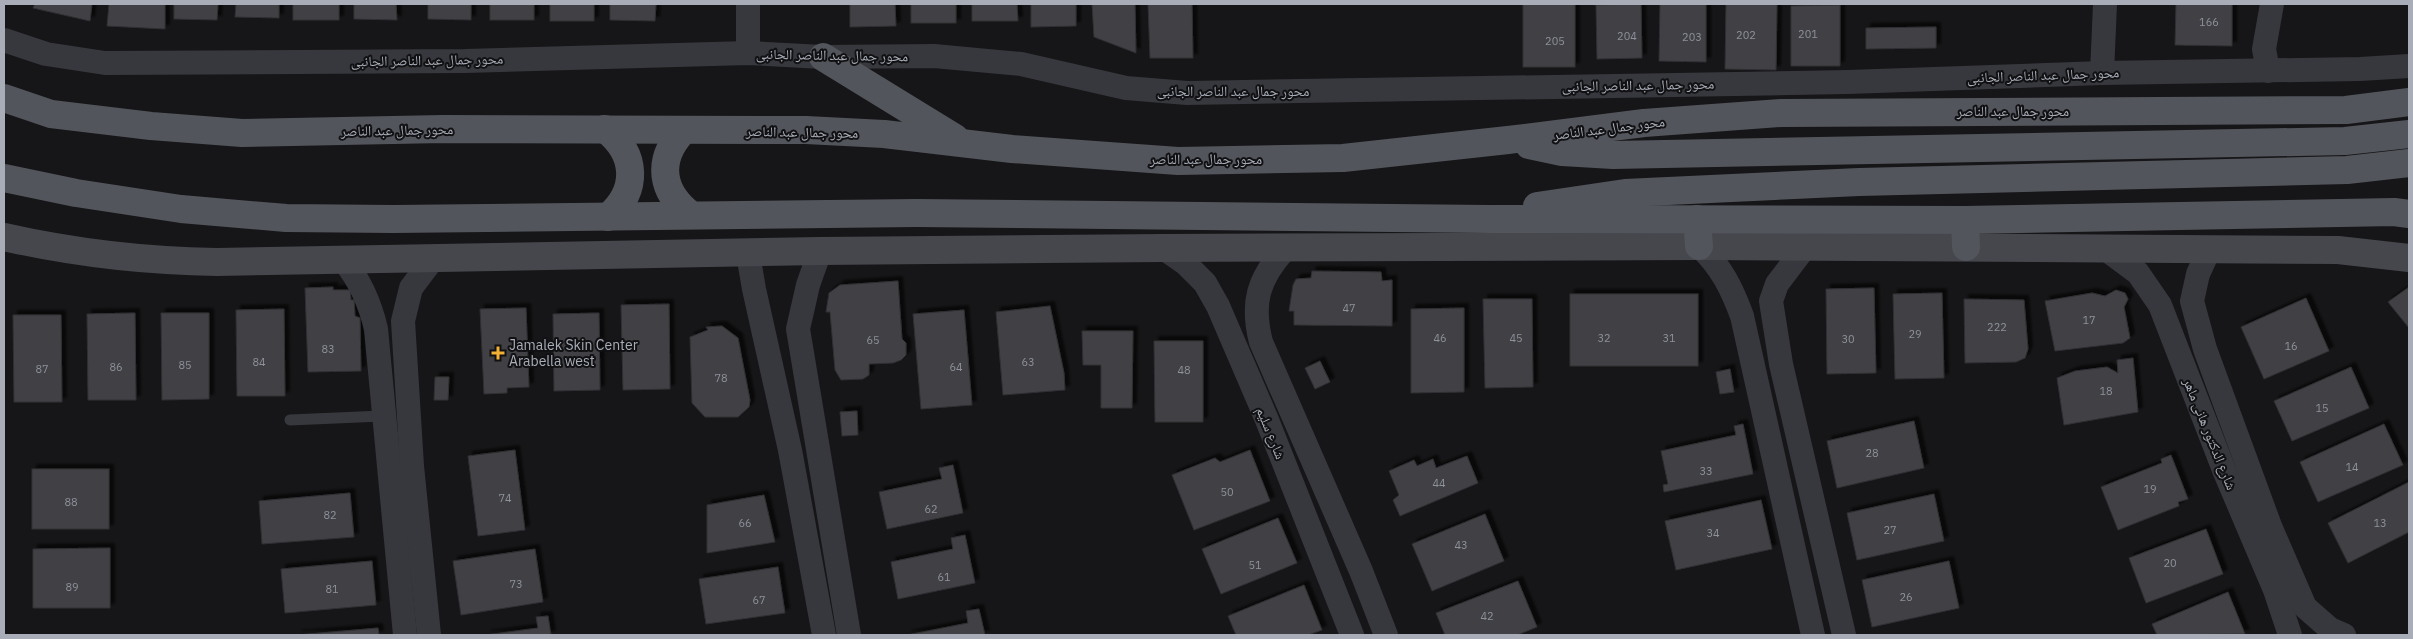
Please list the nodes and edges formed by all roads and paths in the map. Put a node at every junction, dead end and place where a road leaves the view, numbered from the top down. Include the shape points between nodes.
1 (748, 4) edge
2 (2105, 4) edge
3 (2272, 4) edge
4 (4, 40) edge
5 (748, 53) junction
6 (823, 57) junction
7 (2409, 66) edge
8 (2268, 71) junction
9 (2102, 73) junction
10 (4, 98) edge
11 (2409, 102) edge
12 (605, 129) junction
13 (682, 132) junction
14 (2409, 134) edge
15 (1508, 140) junction
16 (962, 143) junction
17 (2409, 163) edge
18 (4, 178) edge
19 (2409, 214) edge
20 (691, 215) junction
21 (608, 217) junction
22 (1490, 218) junction
23 (1697, 219) junction
24 (1965, 220) junction
25 (4, 238) edge
26 (1699, 246) junction
27 (1164, 248) junction
28 (1805, 248) junction
29 (1966, 248) junction
30 (1285, 249) junction
31 (2107, 250) junction
32 (2209, 250) junction
33 (820, 251) junction
34 (748, 254) junction
35 (2409, 258) edge
36 (432, 260) junction
37 (344, 261) junction
38 (2192, 302) junction
39 (2160, 305) junction
40 (1772, 311) junction
41 (1742, 316) junction
42 (382, 416) junction
43 (290, 420) dead end
44 (1304, 444) junction
45 (816, 446) junction
46 (790, 450) junction
47 (1280, 454) junction
48 (412, 466) junction
49 (388, 467) junction
50 (1361, 571) junction
51 (1331, 582) junction
52 (2293, 620) edge
53 (405, 635) edge
54 (429, 635) edge
55 (824, 635) edge
56 (849, 635) edge
57 (1352, 635) edge
58 (1386, 635) edge
59 (1813, 635) edge
60 (1844, 635) edge
61 (2344, 635) edge

1 - 5 street
2 - 9 street
3 - 8 street via 2264,49
4 - 5 street, محور جمال عبد الناصر الجانبى via 46,54 105,63 465,61
5 - 6 street, محور جمال عبد الناصر الجانبى
6 - 9 street, محور جمال عبد الناصر الجانبى via 977,58 1021,64 1126,88 1187,93 1848,82
6 - 16 main road
7 - 8 street, محور جمال عبد الناصر الجانبى
8 - 9 street, محور جمال عبد الناصر الجانبى
10 - 12 main road, محور جمال عبد الناصر via 51,114 242,133
11 - 15 main road, محور جمال عبد الناصر via 2346,110 1781,113 1644,122
12 - 13 main road, محور جمال عبد الناصر
12 - 21 main road via 622,145 630,166 624,200
13 - 16 main road, محور جمال عبد الناصر via 815,131 884,134
13 - 20 main road via 668,152 665,176 673,198
14 - 15 main road via 2345,141 1613,155 1562,152
15 - 16 main road, محور جمال عبد الناصر via 1343,158 1178,161
17 - 22 main road via 2346,170 1859,182 1625,193 1557,202
18 - 21 main road via 181,209 286,218
19 - 24 main road
20 - 21 main road
20 - 22 main road via 916,213
22 - 23 main road
23 - 24 main road
23 - 26 main road
24 - 29 main road
25 - 37 street via 156,262
26 - 28 street
26 - 30 street
26 - 41 street via 1715,260
27 - 30 street
27 - 33 street
27 - 47 street, شارع سليم via 1204,283 1218,306
28 - 29 street
28 - 40 street via 1772,293
29 - 31 street
30 - 44 street, شارع سليم via 1261,282 1256,322 1261,342
31 - 32 street
31 - 39 street, شارع الدكتور هانى ماهر via 2138,273
32 - 35 street via 2338,250
32 - 38 street, شارع الدكتور هانى ماهر via 2198,274
33 - 34 street
33 - 45 street via 798,329
34 - 36 street
34 - 46 street
36 - 37 street
36 - 48 street via 411,288 403,321
37 - 42 street via 356,277 372,311
38 - 39 street via 2180,297
38 - 52 street, شارع الدكتور هانى ماهر via 2205,349 2250,474
39 - 52 street, شارع الدكتور هانى ماهر via 2224,470
40 - 41 street via 1760,304 1753,305
40 - 60 street via 1781,364
41 - 59 street
42 - 43 lane
42 - 49 street
44 - 47 street
44 - 50 street, شارع سليم
45 - 46 street
45 - 56 street
46 - 55 street
47 - 51 street, شارع سليم
48 - 49 street
48 - 54 street
49 - 53 street
50 - 51 street
50 - 58 street, شارع سليم
51 - 57 street, شارع سليم
52 - 61 street, شارع الدكتور هانى ماهر

